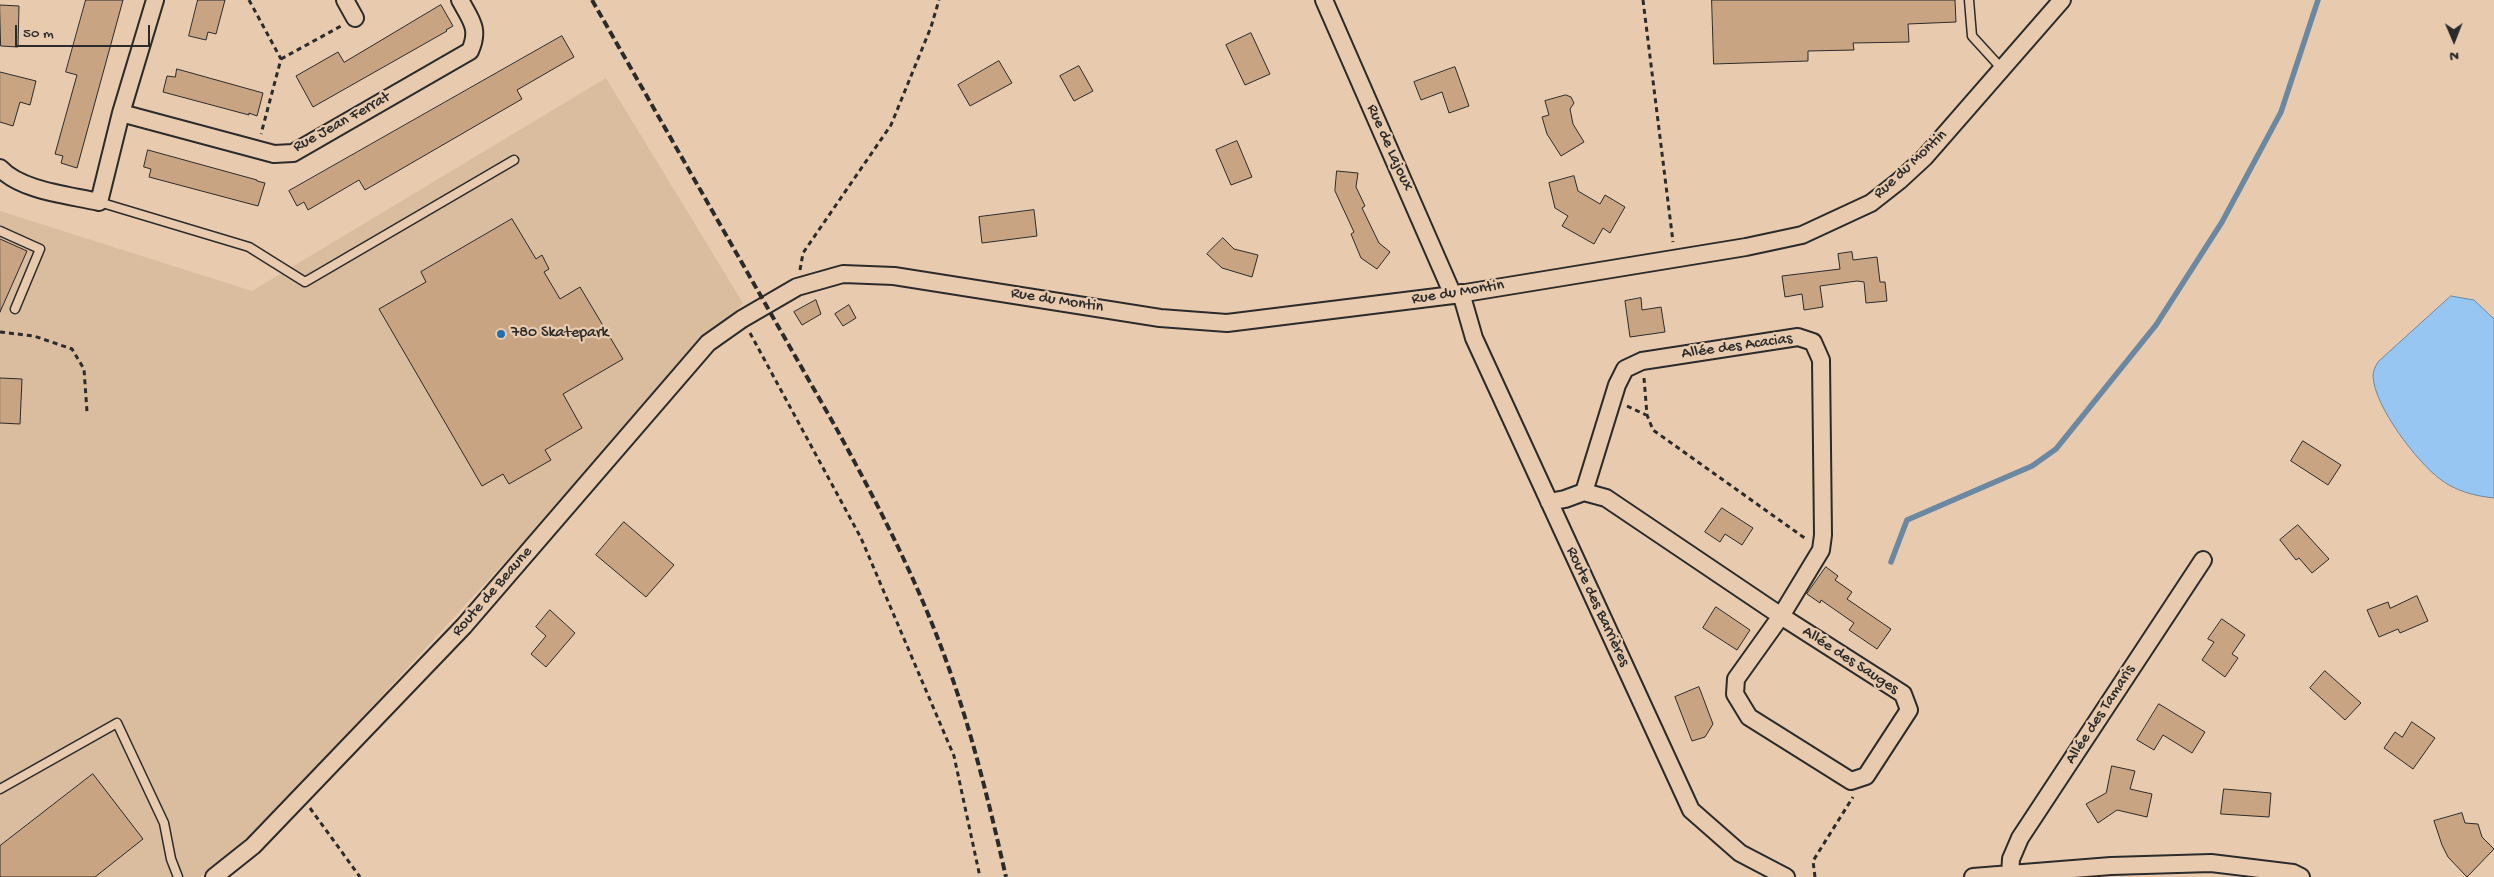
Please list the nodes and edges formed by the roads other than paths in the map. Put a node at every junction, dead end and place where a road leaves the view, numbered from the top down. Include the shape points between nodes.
1 (155, 0) edge
2 (345, 0) edge
3 (460, 0) edge
4 (1324, 0) edge
5 (1969, 0) edge
6 (2062, 0) edge
7 (355, 18) road end
8 (2003, 70) junction
9 (121, 113) junction
10 (514, 160) dead end
11 (1, 169) edge
12 (99, 202) junction
13 (0, 231) edge
14 (1457, 294) junction
15 (766, 305) joint
16 (15, 309) dead end
17 (1584, 492) junction
18 (1548, 502) junction
19 (2203, 560) dead end
20 (1781, 616) junction
21 (0, 790) edge
22 (2010, 875) junction
23 (178, 877) edge
24 (214, 877) edge
25 (1786, 877) edge
26 (1973, 877) edge
27 (2301, 877) edge

1 - 9 street
2 - 7 street
3 - 9 street, Rue Jean Ferrat via 475,27 475,40 470,51 293,153 274,154
4 - 14 street, Rue de Lajoux
5 - 8 lane via 1972,36
6 - 8 street, Rue du Montin
8 - 14 street, Rue du Montin via 1925,157 1899,181 1871,203 1802,235
9 - 12 street
10 - 12 lane via 305,282 249,247
11 - 12 street via 8,177 23,184
13 - 16 lane via 40,249
14 - 15 street, Rue du Montin via 1227,323 1160,318 894,276 843,274 797,287
14 - 18 street, Route des Barrières
15 - 24 street, Route de Beaune via 708,343 464,626 253,846
17 - 18 street
17 - 20 street, Allée des Sauges via 1606,498
17 - 20 street, Allée des Acacias via 1617,385 1625,370 1642,361 1798,337 1813,342 1821,360 1821,550
18 - 25 street, Route des Barrières via 1691,810 1740,853
19 - 22 street, Allée des Tamaris via 2020,838 2011,859
20 - 20 street, Allée des Sauges via 1902,694 1909,710 1866,776 1852,780 1749,717 1735,694 1736,679
21 - 23 lane via 117,723 164,823
22 - 26 street
22 - 27 street via 2111,866 2211,863 2293,873

